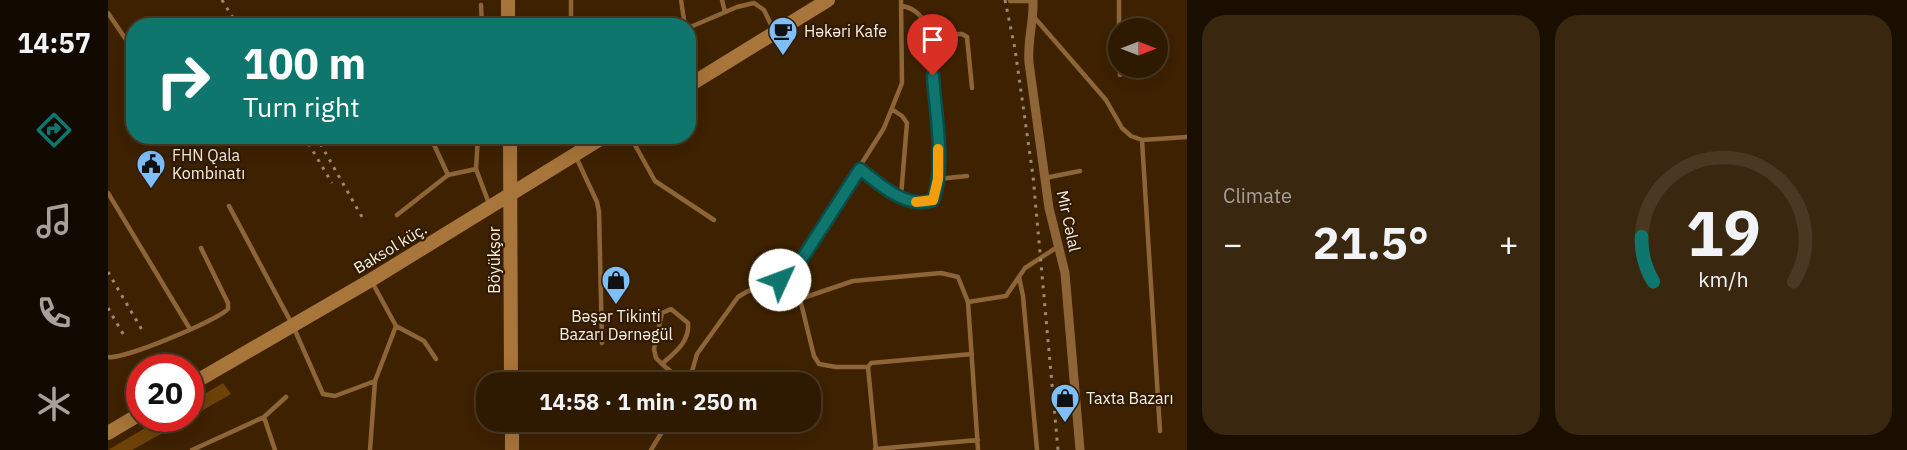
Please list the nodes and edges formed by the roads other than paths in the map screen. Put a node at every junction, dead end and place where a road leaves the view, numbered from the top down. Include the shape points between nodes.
1 (508, 0) edge
2 (571, 0) edge
3 (681, 0) edge
4 (722, 0) edge
5 (828, 0) edge
6 (1119, 0) edge
7 (1010, 1) edge
8 (1033, 1) edge
9 (902, 3) edge
10 (481, 5) dead end
11 (725, 12) junction
12 (108, 13) edge
13 (1034, 17) junction
14 (482, 18) edge
15 (508, 18) edge
16 (571, 18) edge
17 (684, 18) edge
18 (1119, 18) edge
19 (696, 25) edge
20 (774, 32) junction
21 (931, 34) junction
22 (126, 38) edge
23 (696, 81) edge
24 (972, 88) dead end
25 (893, 110) junction
26 (1187, 137) edge
27 (1142, 140) junction
28 (434, 144) edge
29 (478, 144) edge
30 (510, 144) edge
31 (584, 144) edge
32 (634, 144) edge
33 (575, 155) junction
34 (476, 169) junction
35 (860, 169) junction
36 (1080, 171) dead end
37 (448, 175) junction
38 (968, 176) dead end
39 (1045, 178) junction
40 (938, 179) junction
41 (108, 194) edge
42 (511, 194) junction
43 (901, 196) junction
44 (229, 206) dead end
45 (490, 207) junction
46 (396, 214) dead end
47 (714, 220) dead end
48 (1059, 246) junction
49 (201, 249) dead end
50 (1019, 277) junction
51 (371, 280) junction
52 (780, 280) junction
53 (800, 299) junction
54 (968, 303) junction
55 (292, 326) junction
56 (396, 326) junction
57 (190, 329) junction
58 (602, 343) dead end
59 (972, 354) junction
60 (108, 357) edge
61 (436, 359) dead end
62 (662, 364) junction
63 (868, 367) junction
64 (512, 372) edge
65 (671, 372) edge
66 (692, 372) edge
67 (204, 377) edge
68 (375, 381) junction
69 (286, 397) dead end
70 (264, 417) junction
71 (126, 422) edge
72 (1160, 431) dead end
73 (512, 432) edge
74 (662, 432) edge
75 (108, 433) edge
76 (978, 440) junction
77 (875, 449) edge
78 (192, 450) edge
79 (275, 450) edge
80 (370, 450) edge
81 (512, 450) edge
82 (651, 450) edge
83 (978, 450) edge
84 (1037, 450) edge
85 (1080, 450) edge

1 - 15 main road
2 - 16 lane
3 - 17 lane
4 - 11 lane
5 - 20 main road
6 - 18 lane
7 - 8 lane
8 - 13 street, Mir Cəlal
9 - 21 lane via 920,15
9 - 25 lane via 902,83
10 - 14 lane
11 - 19 lane
11 - 20 lane via 754,3 764,10
12 - 22 lane
13 - 27 lane via 1106,100 1122,128
13 - 39 street, Mir Cəlal via 1028,57
20 - 23 main road
21 - 24 lane via 967,37
21 - 40 lane
25 - 35 lane
25 - 43 lane via 907,123
26 - 27 lane
27 - 72 lane
28 - 37 lane
29 - 34 lane
30 - 42 main road, Böyükşor
31 - 33 main road, Baksol küç.
32 - 47 lane via 655,181
33 - 42 main road, Baksol küç.
33 - 58 lane via 599,212
34 - 37 lane
34 - 45 lane
35 - 43 lane
35 - 52 lane via 796,268
36 - 39 lane
37 - 46 lane
38 - 40 lane
39 - 48 street, Mir Cəlal
40 - 43 lane via 933,200 916,202
41 - 57 lane
42 - 45 main road, Baksol küç.
42 - 64 main road, Böyükşor
44 - 55 lane
45 - 51 main road, Baksol küç.
48 - 50 lane via 1033,261
48 - 85 street, Mir Cəlal via 1065,273
49 - 57 lane via 228,309
50 - 54 lane via 1006,296
50 - 84 lane
51 - 55 main road, Baksol küç.
51 - 56 lane
52 - 53 lane
52 - 66 lane via 738,297 697,354
53 - 54 lane via 853,280 941,273 958,277
53 - 63 lane via 819,364
54 - 59 lane
55 - 67 main road, Baksol küç.
55 - 68 lane via 323,394 335,396
56 - 61 lane via 424,341
56 - 68 lane
57 - 60 lane via 121,357
59 - 63 lane via 871,363
59 - 76 lane
62 - 62 lane via 678,350 688,331 688,323 671,309 662,313 654,349
62 - 65 lane
63 - 77 lane
68 - 80 lane
69 - 70 lane
70 - 78 lane
70 - 79 lane
71 - 75 main road
73 - 81 main road
74 - 82 lane
76 - 77 lane
76 - 83 lane

